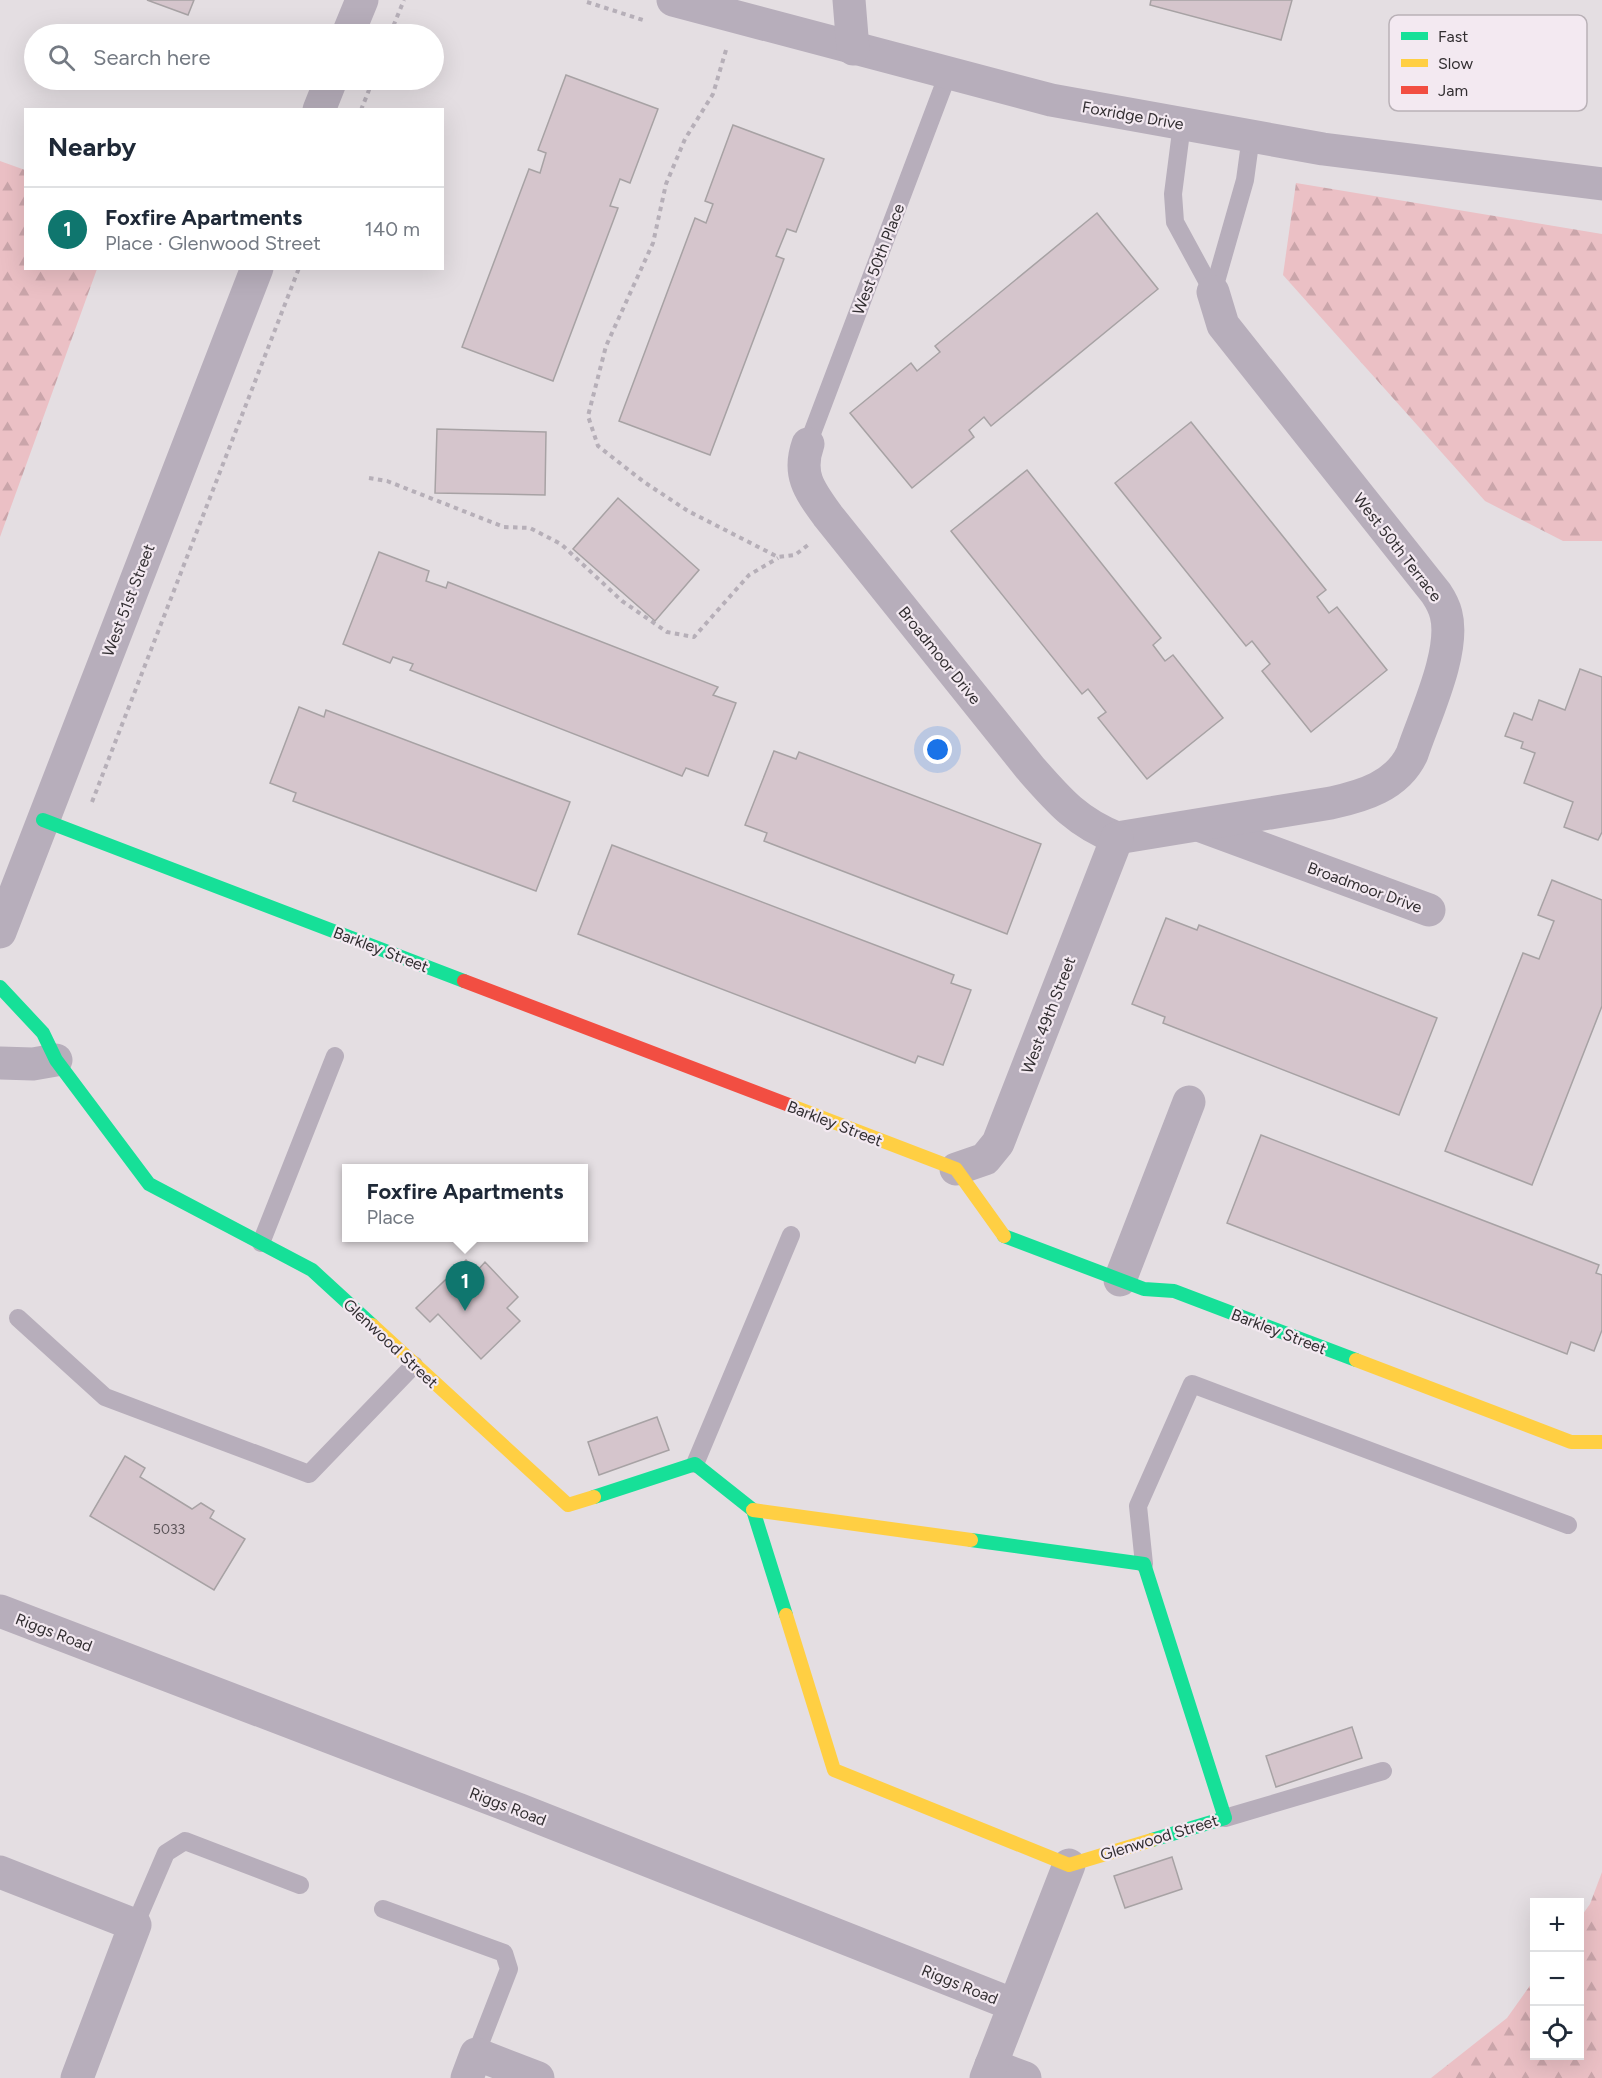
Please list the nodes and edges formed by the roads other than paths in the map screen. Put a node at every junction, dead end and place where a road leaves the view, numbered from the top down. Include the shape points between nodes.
1 (362, 0) edge
2 (673, 0) edge
3 (849, 0) edge
4 (352, 24) edge
5 (853, 48) junction
6 (948, 74) junction
7 (327, 90) edge
8 (320, 108) edge
9 (1182, 124) junction
10 (1251, 136) junction
11 (1602, 184) edge
12 (256, 270) edge
13 (1213, 292) junction
14 (808, 444) joint
15 (43, 820) junction
16 (1199, 825) junction
17 (1117, 838) junction
18 (1429, 910) dead end
19 (0, 933) edge
20 (0, 987) edge
21 (335, 1056) dead end
22 (56, 1060) junction
23 (0, 1063) edge
24 (1189, 1102) dead end
25 (956, 1169) junction
26 (791, 1235) dead end
27 (261, 1243) junction
28 (1120, 1280) junction
29 (18, 1318) dead end
30 (414, 1365) junction
31 (1602, 1442) edge
32 (694, 1464) junction
33 (753, 1510) junction
34 (1568, 1526) dead end
35 (1143, 1563) junction
36 (0, 1611) edge
37 (1383, 1771) dead end
38 (1225, 1818) junction
39 (1069, 1864) junction
40 (0, 1872) edge
41 (300, 1885) dead end
42 (383, 1909) dead end
43 (135, 1925) junction
44 (1014, 2006) junction
45 (472, 2066) edge
46 (989, 2071) edge
47 (77, 2078) edge
48 (538, 2078) edge
49 (1026, 2078) edge

1 - 4 street
2 - 5 street, Foxridge Drive
3 - 5 street
5 - 6 street, Foxridge Drive
6 - 9 street, Foxridge Drive via 1051,100
6 - 14 lane, West 50th Place
7 - 8 street
9 - 10 street, Foxridge Drive
9 - 13 lane via 1173,194 1175,222
10 - 11 street, Foxridge Drive via 1499,173
10 - 13 lane via 1245,180
12 - 15 street, West 51st Street
13 - 16 street, West 50th Terrace via 1223,325 1436,593 1448,625 1437,678 1412,754 1398,776 1351,799
14 - 17 street, Broadmoor Drive via 802,468 828,516 1066,808 1086,824
15 - 19 street, West 51st Street
15 - 25 street, Barkley Street
16 - 17 street, West 50th Terrace
16 - 18 street, Broadmoor Drive
17 - 25 street, West 49th Street via 998,1143 980,1162
20 - 22 street, Glenwood Street via 43,1033
21 - 27 lane
22 - 23 street
22 - 27 street, Glenwood Street via 149,1184
24 - 28 street
25 - 28 street, Barkley Street via 1006,1238
26 - 32 lane
27 - 30 street, Glenwood Street via 312,1270
28 - 31 street, Barkley Street via 1144,1289 1174,1291 1571,1443
29 - 30 lane via 105,1397 309,1474
30 - 32 street, Glenwood Street via 567,1505
32 - 33 street
33 - 35 street
33 - 39 street via 834,1770
34 - 35 lane via 1192,1384 1138,1506
35 - 38 street, Glenwood Street
36 - 44 street, Riggs Road
37 - 38 lane
38 - 39 street, Glenwood Street
39 - 44 street
40 - 43 street
41 - 43 lane via 185,1841 166,1853
42 - 45 lane via 504,1953 509,1969
43 - 47 street
44 - 46 street
45 - 48 street
46 - 49 street

